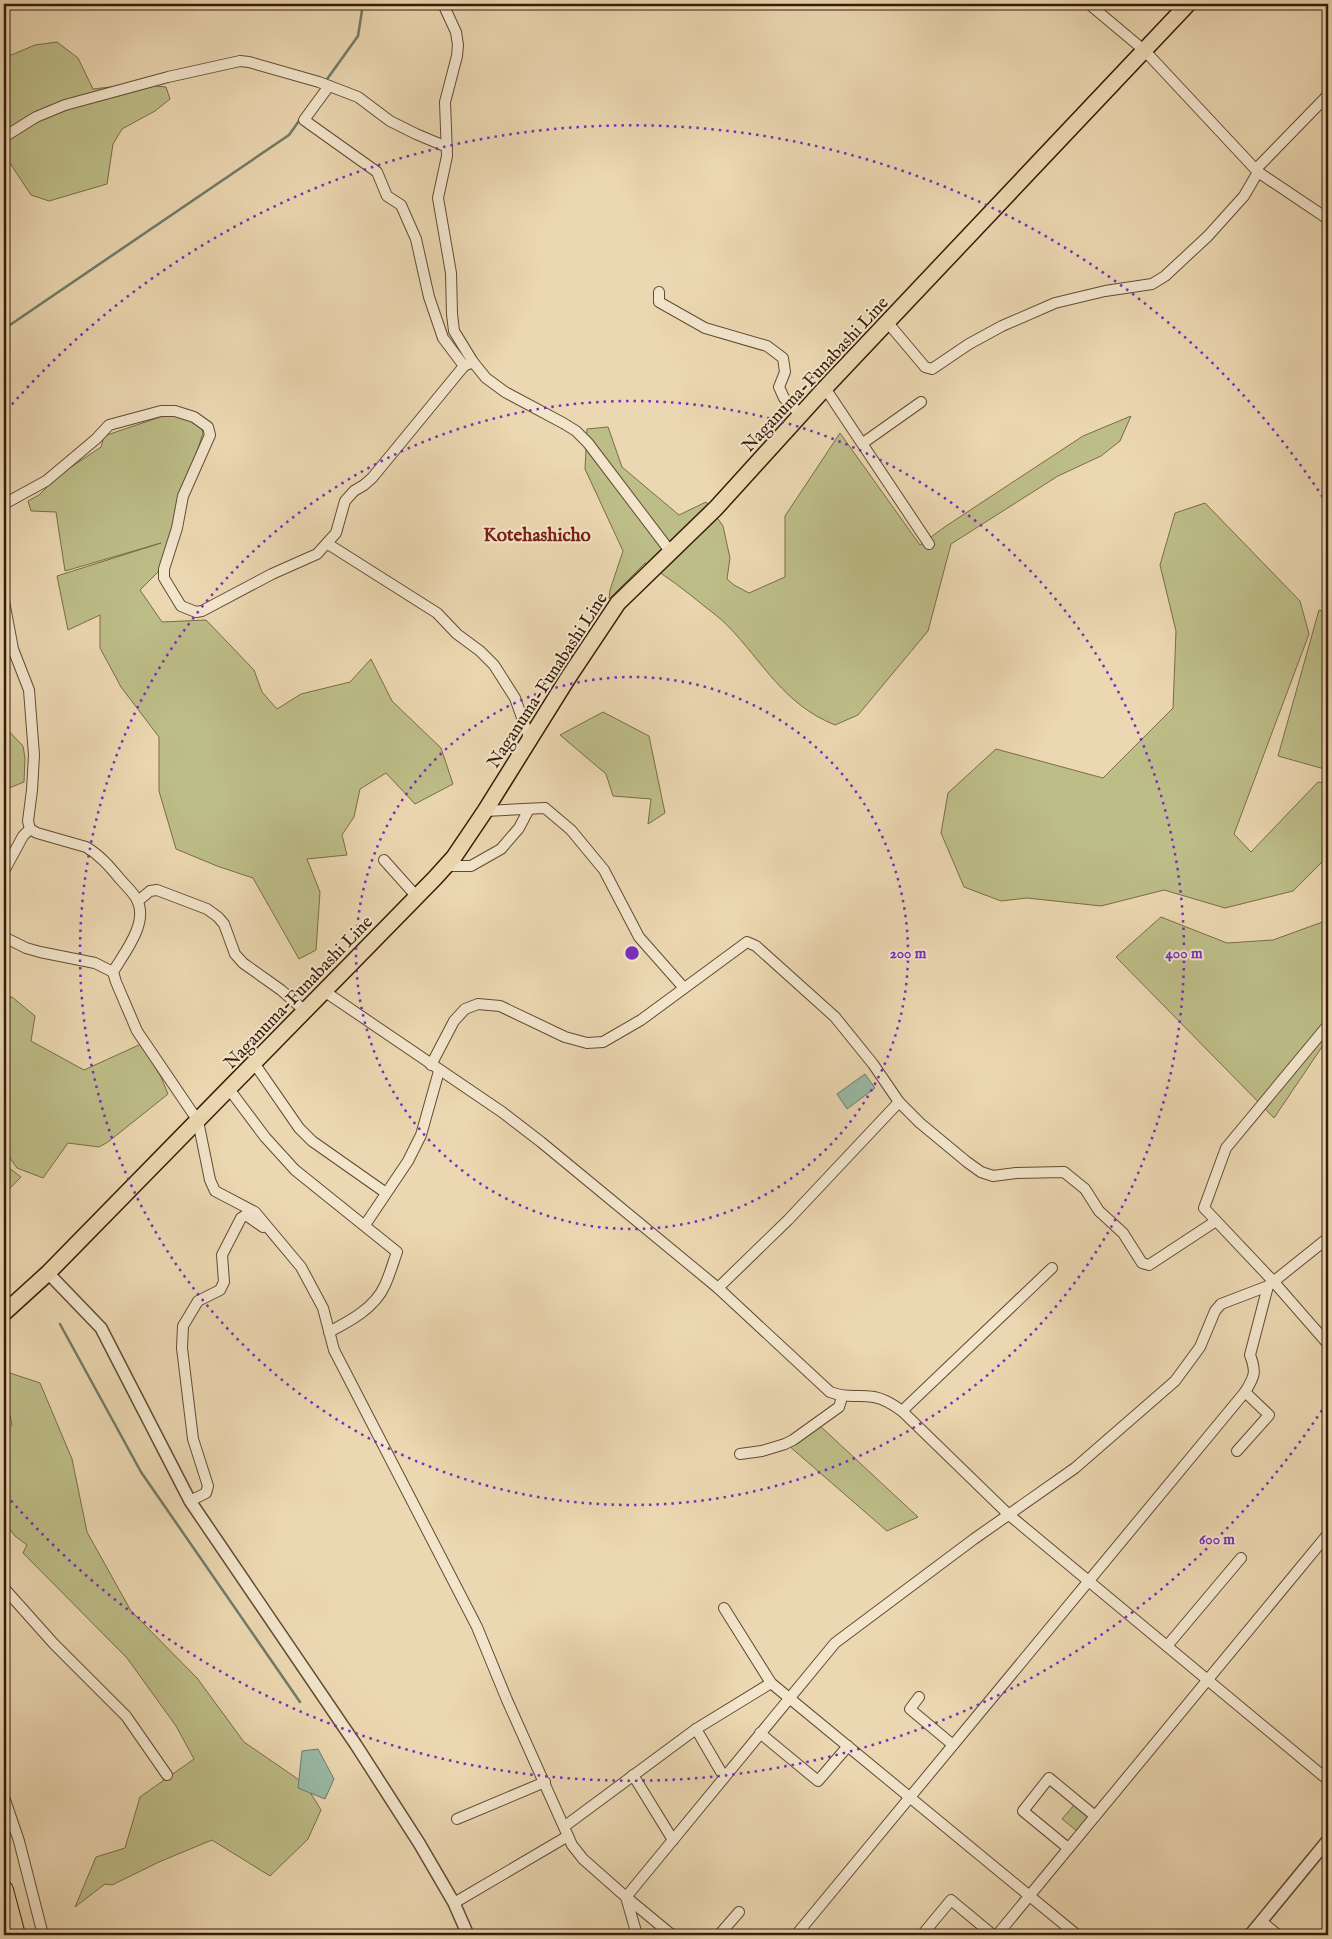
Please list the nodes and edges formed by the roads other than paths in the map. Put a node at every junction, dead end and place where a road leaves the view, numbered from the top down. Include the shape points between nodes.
1 (443, 4) edge
2 (1089, 4) edge
3 (1188, 4) edge
4 (1145, 51) junction
5 (324, 84) junction
6 (1328, 94) edge
7 (4, 137) edge
8 (447, 147) junction
9 (1257, 170) junction
10 (1328, 219) edge
11 (658, 292) dead end
12 (888, 322) junction
13 (469, 364) junction
14 (825, 388) junction
15 (921, 402) dead end
16 (801, 415) junction
17 (864, 443) junction
18 (4, 504) edge
19 (328, 544) junction
20 (929, 544) dead end
21 (670, 551) junction
22 (4, 601) edge
23 (530, 740) junction
24 (529, 809) junction
25 (485, 811) junction
26 (30, 829) junction
27 (384, 860) dead end
28 (446, 866) junction
29 (4, 871) edge
30 (417, 897) junction
31 (138, 901) junction
32 (4, 937) edge
33 (114, 972) junction
34 (684, 988) junction
35 (324, 991) junction
36 (305, 1011) junction
37 (1328, 1025) edge
38 (254, 1063) junction
39 (435, 1068) junction
40 (229, 1089) junction
41 (899, 1102) junction
42 (198, 1121) junction
43 (386, 1193) junction
44 (1216, 1221) junction
45 (365, 1225) junction
46 (275, 1235) junction
47 (1328, 1238) edge
48 (1052, 1268) dead end
49 (48, 1272) junction
50 (1270, 1283) junction
51 (718, 1288) junction
52 (4, 1313) edge
53 (329, 1332) junction
54 (1328, 1344) edge
55 (1245, 1392) junction
56 (842, 1397) junction
57 (902, 1411) junction
58 (1237, 1452) dead end
59 (740, 1454) dead end
60 (190, 1501) junction
61 (1008, 1514) junction
62 (1328, 1534) edge
63 (1241, 1558) dead end
64 (1089, 1580) junction
65 (4, 1588) edge
66 (724, 1608) dead end
67 (1167, 1646) junction
68 (1208, 1680) junction
69 (771, 1683) junction
70 (919, 1697) dead end
71 (790, 1698) junction
72 (696, 1728) junction
73 (760, 1733) junction
74 (953, 1745) junction
75 (848, 1746) junction
76 (166, 1775) dead end
77 (633, 1775) junction
78 (724, 1777) junction
79 (1328, 1780) edge
80 (544, 1782) junction
81 (4, 1797) edge
82 (910, 1798) junction
83 (1095, 1816) junction
84 (457, 1819) dead end
85 (8, 1823) edge
86 (565, 1826) junction
87 (568, 1836) junction
88 (673, 1840) junction
89 (1328, 1840) edge
90 (1068, 1848) junction
91 (4, 1890) edge
92 (1030, 1896) junction
93 (626, 1897) junction
94 (454, 1903) junction
95 (739, 1912) dead end
96 (4, 1920) edge
97 (1261, 1921) junction
98 (6, 1935) edge
99 (16, 1935) edge
100 (43, 1935) edge
101 (468, 1935) edge
102 (637, 1935) edge
103 (672, 1935) edge
104 (719, 1935) edge
105 (796, 1935) edge
106 (922, 1935) edge
107 (993, 1935) edge
108 (997, 1935) edge
109 (1077, 1935) edge
110 (1250, 1935) edge
111 (1278, 1935) edge

1 - 8 street via 456,32 458,45 445,102
2 - 4 street
3 - 4 main road, Naganuma-Funabashi Line
4 - 9 street
4 - 12 main road, Naganuma-Funabashi Line
5 - 7 street via 240,61 65,105 36,117
5 - 8 street via 358,97 390,121
5 - 13 street via 304,120 377,172 387,196 401,205 416,239 429,297 443,338
6 - 9 street
8 - 13 street via 438,198 451,273 454,331
9 - 10 street
9 - 12 street via 1244,196 1208,236 1152,284 1055,303 1002,326 932,369 925,367
11 - 16 street via 659,302 705,328 766,346 783,358 785,372 779,387 784,398
12 - 14 main road, Naganuma-Funabashi Line
13 - 19 street via 372,478 345,501 336,532
13 - 21 street via 505,392 576,431
14 - 16 main road, Naganuma-Funabashi Line
14 - 17 street
15 - 17 street
16 - 21 main road, Naganuma-Funabashi Line via 716,508
17 - 20 street
18 - 19 street via 46,480 109,425 161,410 184,412 204,422 210,435 183,496 164,569 164,578 181,606 202,611 310,558
19 - 23 street via 437,613 480,651 494,665 515,698
21 - 23 main road, Naganuma-Funabashi Line via 618,603
22 - 26 street via 13,649 29,690 34,754
23 - 25 main road, Naganuma-Funabashi Line
24 - 25 street
24 - 28 street via 519,828 501,849 471,866
24 - 34 street via 545,808 571,830 604,870 639,937
25 - 28 main road, Naganuma-Funabashi Line
26 - 29 street
26 - 31 street via 93,851
27 - 30 street
28 - 30 main road, Naganuma-Funabashi Line
30 - 35 main road, Naganuma-Funabashi Line
31 - 33 street via 140,919
31 - 36 street via 150,891 157,890 207,909 224,924 231,945 243,963
32 - 33 street via 26,948 95,963
33 - 42 street via 137,1031
34 - 39 street via 603,1042 587,1044 500,1006 478,1004 466,1009 454,1021
34 - 41 street via 747,942 756,946 836,1017
35 - 36 main road, Naganuma-Funabashi Line
35 - 39 street
36 - 38 main road, Naganuma-Funabashi Line
37 - 44 street via 1226,1148 1204,1208
38 - 40 main road, Naganuma-Funabashi Line
38 - 43 street via 299,1128 312,1141
39 - 43 street via 421,1136
39 - 51 street via 541,1142
40 - 42 main road, Naganuma-Funabashi Line
40 - 45 street via 264,1137 295,1170
41 - 44 street via 981,1172 993,1176 1064,1172 1085,1189 1099,1211 1123,1233 1142,1263 1149,1265
41 - 51 street via 788,1220
42 - 46 street via 215,1191 255,1212
42 - 49 main road, Naganuma-Funabashi Line
43 - 45 street
44 - 50 street
45 - 53 street via 397,1252 377,1298 354,1318
46 - 53 street via 313,1288 323,1308
46 - 60 street via 246,1215 241,1218 222,1255 224,1282 220,1290 198,1302 183,1326 182,1348 193,1439 208,1486 206,1493
47 - 50 street
48 - 57 street
49 - 52 main road, Naganuma-Funabashi Line
49 - 60 street via 101,1328
50 - 54 street
50 - 55 street via 1250,1356 1254,1373
50 - 61 street via 1221,1304 1200,1347 1175,1381 1075,1468
51 - 56 street via 830,1392
53 - 80 street via 334,1350 477,1628
55 - 58 street via 1269,1415
55 - 64 street
56 - 57 street via 873,1397 890,1402
56 - 59 street via 838,1407 793,1440 762,1451
57 - 61 street
60 - 94 street via 356,1745
61 - 64 street
61 - 71 street via 835,1643
62 - 68 street
63 - 67 street
64 - 67 street
64 - 74 street
65 - 76 street via 126,1716
66 - 69 street
67 - 68 street
68 - 79 street
68 - 83 street
69 - 71 street
69 - 72 street
70 - 74 street via 910,1709
71 - 73 street
71 - 75 street
72 - 77 street
72 - 78 street
73 - 75 street via 818,1781
73 - 78 street
74 - 82 street
75 - 82 street
77 - 86 street
77 - 88 street
78 - 88 street
80 - 84 street
80 - 86 street
81 - 85 street
82 - 92 street
82 - 105 street
83 - 90 street
83 - 90 street via 1049,1778 1023,1811
85 - 100 street via 19,1840
86 - 87 street
87 - 93 street via 583,1859
87 - 94 street
88 - 93 street
89 - 97 street
90 - 92 street
91 - 99 highway
92 - 108 street
92 - 109 street
93 - 102 street
93 - 103 street
94 - 101 street
95 - 104 street
96 - 98 highway
97 - 110 street
97 - 111 street
106 - 107 street via 951,1900

